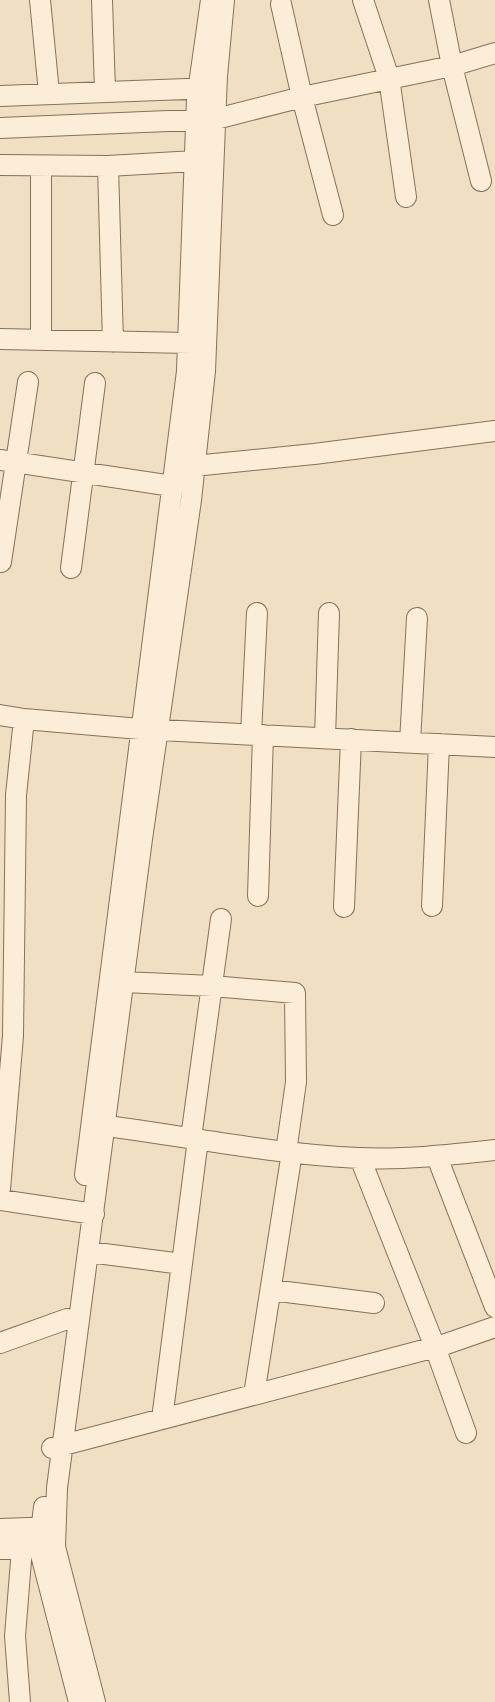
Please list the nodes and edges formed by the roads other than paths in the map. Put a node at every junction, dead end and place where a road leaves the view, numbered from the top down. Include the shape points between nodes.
1 (40, 0) edge
2 (102, 0) edge
3 (211, 0) edge
4 (224, 0) edge
5 (363, 0) edge
6 (439, 0) edge
7 (281, 4) dead end
8 (495, 54) edge
9 (452, 66) junction
10 (389, 78) junction
11 (208, 88) junction
12 (105, 91) junction
13 (50, 94) junction
14 (0, 96) edge
15 (302, 97) junction
16 (216, 119) junction
17 (196, 121) junction
18 (0, 128) edge
19 (195, 161) junction
20 (0, 165) edge
21 (108, 166) junction
22 (41, 167) junction
23 (481, 181) dead end
24 (406, 197) dead end
25 (333, 215) dead end
26 (0, 339) edge
27 (41, 340) junction
28 (113, 342) junction
29 (188, 344) junction
30 (28, 382) dead end
31 (95, 383) dead end
32 (495, 431) edge
33 (8, 462) edge
34 (194, 466) junction
35 (83, 473) junction
36 (172, 486) junction
37 (1, 562) edge
38 (71, 568) dead end
39 (257, 613) dead end
40 (329, 613) dead end
41 (417, 618) dead end
42 (0, 715) edge
43 (24, 719) junction
44 (150, 729) junction
45 (257, 735) junction
46 (325, 738) junction
47 (351, 739) junction
48 (410, 742) junction
49 (439, 744) junction
50 (495, 747) edge
51 (258, 896) dead end
52 (432, 906) dead end
53 (344, 907) dead end
54 (220, 919) dead end
55 (124, 982) junction
56 (212, 986) junction
57 (7, 994) edge
58 (99, 1124) junction
59 (195, 1138) junction
60 (495, 1150) edge
61 (290, 1152) junction
62 (437, 1157) junction
63 (360, 1158) junction
64 (0, 1189) edge
65 (0, 1200) edge
66 (87, 1213) junction
67 (89, 1252) junction
68 (182, 1264) junction
69 (271, 1290) junction
70 (374, 1303) dead end
71 (495, 1307) edge
72 (67, 1320) junction
73 (495, 1327) edge
74 (0, 1343) edge
75 (435, 1347) junction
76 (254, 1395) junction
77 (162, 1419) junction
78 (466, 1433) dead end
79 (57, 1446) junction
80 (48, 1527) junction
81 (2, 1528) edge
82 (37, 1547) junction
83 (0, 1549) edge
84 (20, 1702) edge
85 (79, 1702) edge
86 (95, 1702) edge

1 - 13 street
2 - 12 street
3 - 11 street
4 - 11 street
5 - 10 street
6 - 9 street
7 - 15 street
8 - 9 street
9 - 10 street
9 - 23 street
10 - 15 street
10 - 24 street
11 - 12 street
11 - 16 street
11 - 17 street
12 - 13 street
13 - 14 street
15 - 16 street
15 - 25 street
16 - 17 street
16 - 34 street via 205,371
17 - 18 street
17 - 19 street
19 - 21 street
19 - 29 street
20 - 22 street
21 - 22 street
21 - 28 street
22 - 27 street
26 - 27 street
27 - 28 street
28 - 29 street
29 - 36 street
30 - 33 street
31 - 35 street
32 - 34 street
33 - 35 street
33 - 37 street
34 - 44 street
35 - 36 street
35 - 38 street
36 - 44 street
39 - 45 street
40 - 46 street
41 - 48 street
42 - 43 street
43 - 44 street
43 - 57 street via 16,795
44 - 45 street
44 - 55 street
44 - 58 street
45 - 46 street
45 - 51 street
46 - 47 street
47 - 48 street
47 - 53 street
48 - 49 street
49 - 50 street
49 - 52 street
54 - 56 street
55 - 56 street
55 - 58 street
56 - 59 street
56 - 61 street via 295,993 296,1082
57 - 64 street via 13,1036
58 - 59 street
58 - 66 street
59 - 61 street
59 - 68 street
60 - 62 street
61 - 63 street
61 - 69 street
62 - 63 street
62 - 71 street
63 - 75 street
65 - 66 street
66 - 67 street
66 - 72 street
67 - 68 street
67 - 79 street
68 - 77 street
69 - 70 street
69 - 76 street
72 - 74 street
72 - 79 street
73 - 75 street
75 - 76 street
75 - 78 street
76 - 77 street
77 - 79 street
79 - 80 street
80 - 81 street
80 - 82 street
81 - 82 street
82 - 83 street
82 - 84 street via 15,1636
82 - 85 street
82 - 86 street

